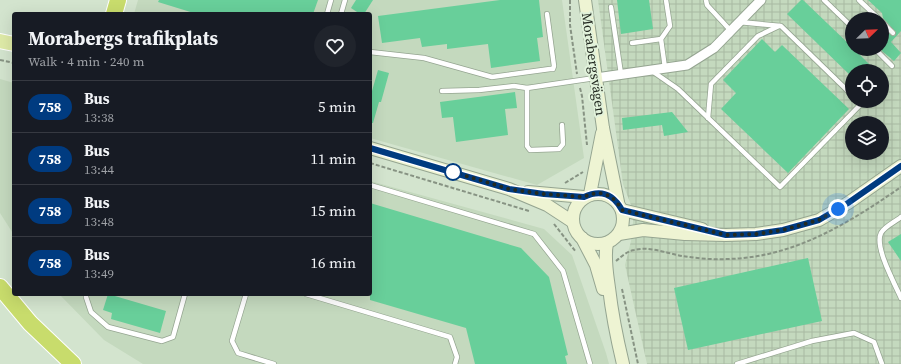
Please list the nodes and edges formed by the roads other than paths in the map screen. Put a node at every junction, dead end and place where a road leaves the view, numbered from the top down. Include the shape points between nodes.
1 (118, 0) edge
2 (331, 0) edge
3 (345, 0) edge
4 (585, 0) edge
5 (666, 0) edge
6 (706, 0) edge
7 (761, 0) edge
8 (824, 0) edge
9 (859, 0) edge
10 (611, 7) dead end
11 (115, 12) edge
12 (328, 12) edge
13 (342, 12) edge
14 (872, 12) edge
15 (547, 14) dead end
16 (845, 20) edge
17 (739, 22) junction
18 (781, 26) junction
19 (889, 29) edge
20 (731, 31) junction
21 (893, 33) dead end
22 (661, 39) junction
23 (0, 41) edge
24 (632, 43) dead end
25 (12, 44) edge
26 (0, 51) edge
27 (372, 52) edge
28 (12, 53) edge
29 (882, 56) edge
30 (892, 66) dead end
31 (665, 68) junction
32 (650, 70) junction
33 (621, 74) junction
34 (596, 78) junction
35 (527, 88) junction
36 (845, 88) edge
37 (442, 91) dead end
38 (857, 108) edge
39 (708, 118) junction
40 (562, 125) dead end
41 (603, 128) junction
42 (372, 149) edge
43 (901, 166) edge
44 (372, 186) edge
45 (509, 189) junction
46 (587, 196) junction
47 (620, 206) junction
48 (901, 218) edge
49 (573, 222) junction
50 (619, 234) junction
51 (726, 235) junction
52 (582, 238) junction
53 (607, 242) junction
54 (0, 287) edge
55 (86, 296) edge
56 (184, 296) edge
57 (245, 296) edge
58 (313, 296) edge
59 (901, 298) edge
60 (614, 323) junction
61 (73, 364) edge
62 (274, 364) edge
63 (455, 364) edge
64 (590, 364) edge
65 (622, 364) edge
66 (737, 364) edge
67 (882, 364) edge

1 - 11 highway
2 - 12 lane
3 - 13 lane
4 - 34 street, Morabergsvägen
5 - 22 lane via 670,26
6 - 20 lane via 707,6
7 - 17 street
8 - 16 lane
9 - 14 lane
10 - 33 lane
15 - 27 lane via 553,69 492,77 424,58
17 - 18 lane
17 - 20 street
18 - 36 lane
18 - 39 lane via 758,36 711,84
19 - 21 lane
20 - 31 street via 714,48 687,64
22 - 24 lane
22 - 31 lane
23 - 25 main road
26 - 28 main road
29 - 30 lane
31 - 32 street
32 - 33 street
32 - 39 lane via 678,89
33 - 34 street
34 - 35 lane
34 - 41 street, Morabergsvägen
35 - 37 lane via 514,86
35 - 40 lane via 527,146 530,150 559,149 563,144
38 - 39 lane via 780,188
41 - 46 street, Morabergsvägen
41 - 47 street, Morabergsvägen
42 - 45 street
43 - 51 street via 819,220 783,230
44 - 64 lane via 534,234 563,270
45 - 46 street
45 - 49 street via 547,205
46 - 47 street via 603,194 611,197
46 - 49 street via 575,208
47 - 50 street via 624,219
47 - 51 street
48 - 59 lane via 884,229 879,239 882,253
49 - 52 street
50 - 51 street via 643,230
50 - 53 street
52 - 53 street via 595,244
52 - 60 street via 596,265
53 - 60 street via 606,252 611,263
54 - 61 highway via 30,324
55 - 56 lane via 91,312 108,327 162,341 173,337
57 - 62 lane via 232,341 238,353
58 - 63 lane via 450,337 457,357
60 - 65 street
66 - 67 lane via 812,342 854,333 874,342

